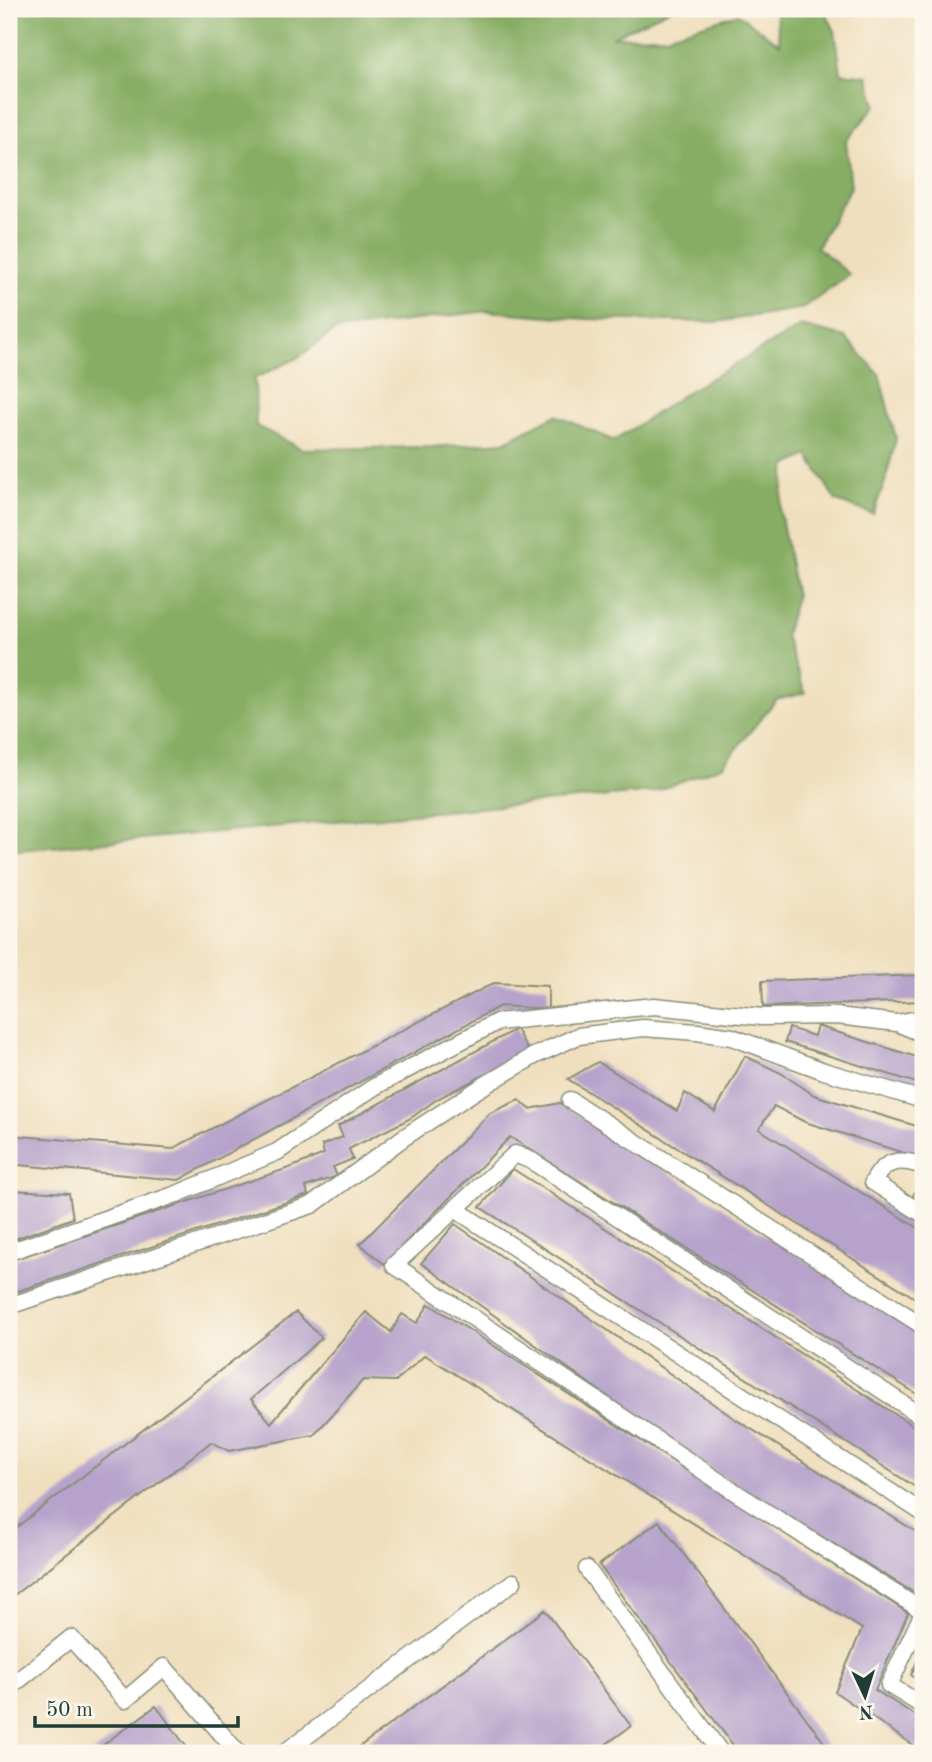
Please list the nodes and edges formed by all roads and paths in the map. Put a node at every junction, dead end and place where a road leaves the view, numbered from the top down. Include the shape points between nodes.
1 (923, 1018) edge
2 (897, 1023) junction
3 (923, 1034) edge
4 (570, 1100) dead end
5 (923, 1100) edge
6 (923, 1166) edge
7 (455, 1209) junction
8 (923, 1214) edge
9 (9, 1252) edge
10 (9, 1306) edge
11 (923, 1326) edge
12 (923, 1417) edge
13 (923, 1513) edge
14 (587, 1569) dead end
15 (513, 1582) dead end
16 (923, 1612) edge
17 (9, 1688) edge
18 (923, 1706) edge
19 (237, 1753) edge
20 (284, 1753) edge
21 (722, 1753) edge

1 - 2 lane
2 - 3 lane
2 - 9 lane via 654,1006 497,1021 374,1087 277,1152 177,1194
4 - 11 lane
5 - 10 lane via 732,1037 643,1028 578,1036 480,1088 312,1205
6 - 8 lane via 891,1162 873,1182
7 - 12 lane via 515,1154 532,1161
7 - 13 lane
7 - 16 lane via 394,1265
14 - 21 lane
15 - 20 lane
16 - 18 lane via 889,1685
17 - 19 lane via 71,1638 125,1700 164,1667

